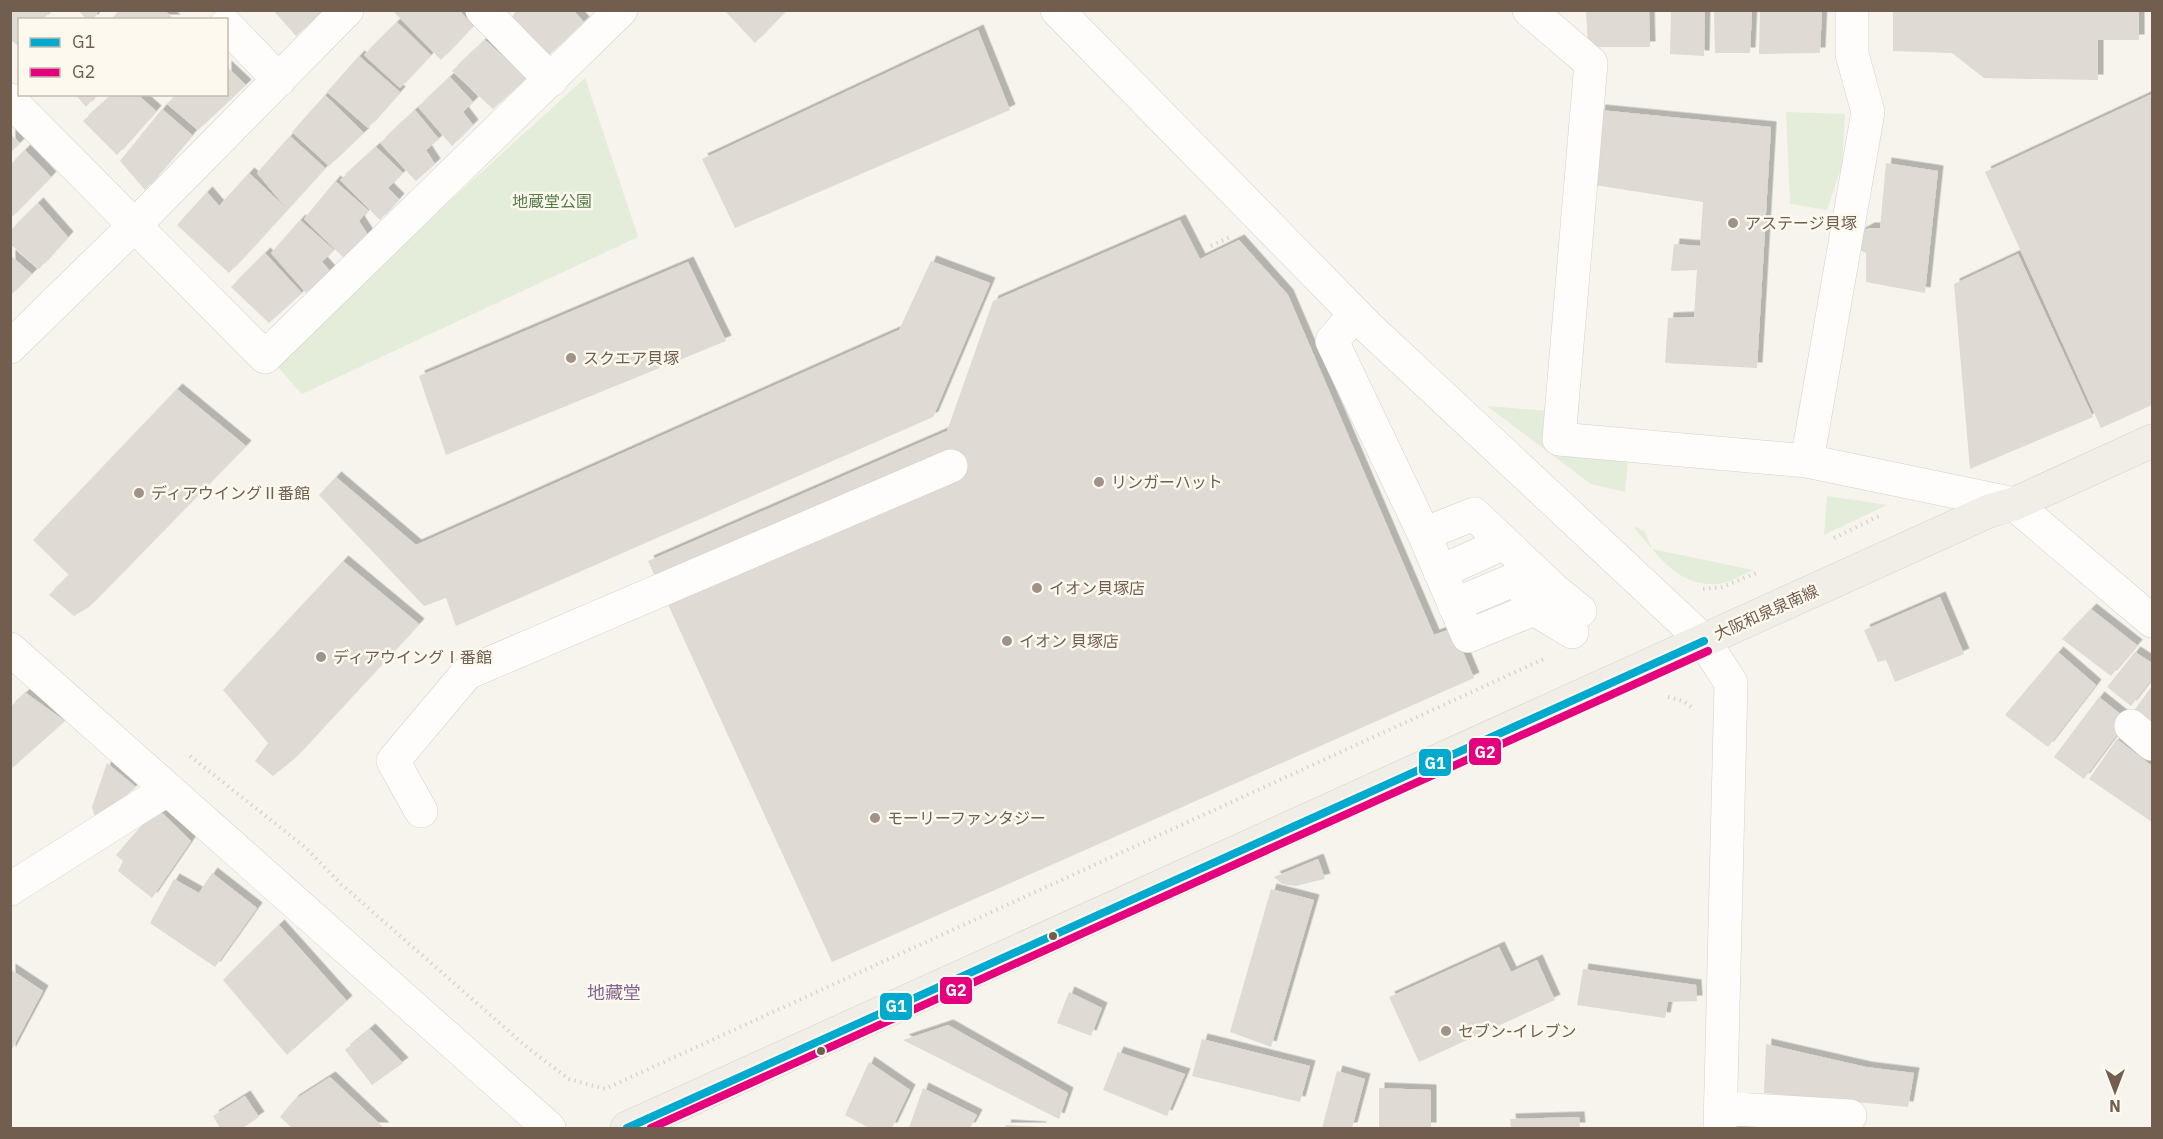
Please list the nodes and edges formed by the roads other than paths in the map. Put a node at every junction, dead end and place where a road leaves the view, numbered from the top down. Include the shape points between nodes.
1 (347, 10) edge
2 (482, 10) edge
3 (621, 10) edge
4 (1057, 10) edge
5 (1529, 10) edge
6 (1852, 10) edge
7 (228, 27) edge
8 (279, 80) junction
9 (550, 80) junction
10 (10, 100) edge
11 (134, 226) junction
12 (1344, 327) dead end
13 (10, 347) edge
14 (2152, 441) edge
15 (1807, 461) junction
16 (951, 466) dead end
17 (2014, 504) junction
18 (1424, 534) junction
19 (1500, 541) junction
20 (1440, 572) junction
21 (1518, 578) junction
22 (1454, 604) junction
23 (1533, 609) junction
24 (2152, 621) edge
25 (1704, 640) junction
26 (10, 649) edge
27 (25, 677) edge
28 (168, 789) junction
29 (421, 811) dead end
30 (10, 889) edge
31 (1850, 1116) dead end
32 (1720, 1118) edge
33 (549, 1128) edge
34 (627, 1128) edge

1 - 8 street
2 - 9 street
3 - 9 street
4 - 25 street via 1368,327
5 - 15 street via 1591,63 1559,439
6 - 15 street via 1852,54 1868,112
7 - 8 street
8 - 11 street
9 - 11 street via 265,357
10 - 11 street
11 - 13 street
12 - 18 street via 1332,341
14 - 17 main road, 大阪和泉泉南線
15 - 17 street
16 - 29 street via 467,673 393,762
17 - 24 street
17 - 25 main road, 大阪和泉泉南線 via 1989,511
18 - 19 street via 1474,514
18 - 20 street
19 - 20 street
19 - 21 street
19 - 23 street via 1553,589 1576,621
20 - 22 street
21 - 22 street
21 - 23 street
22 - 23 street via 1468,636
25 - 32 street via 1731,683
25 - 34 main road, 大阪和泉泉南線
26 - 27 street
27 - 28 street
28 - 30 street
28 - 33 street
31 - 32 street

